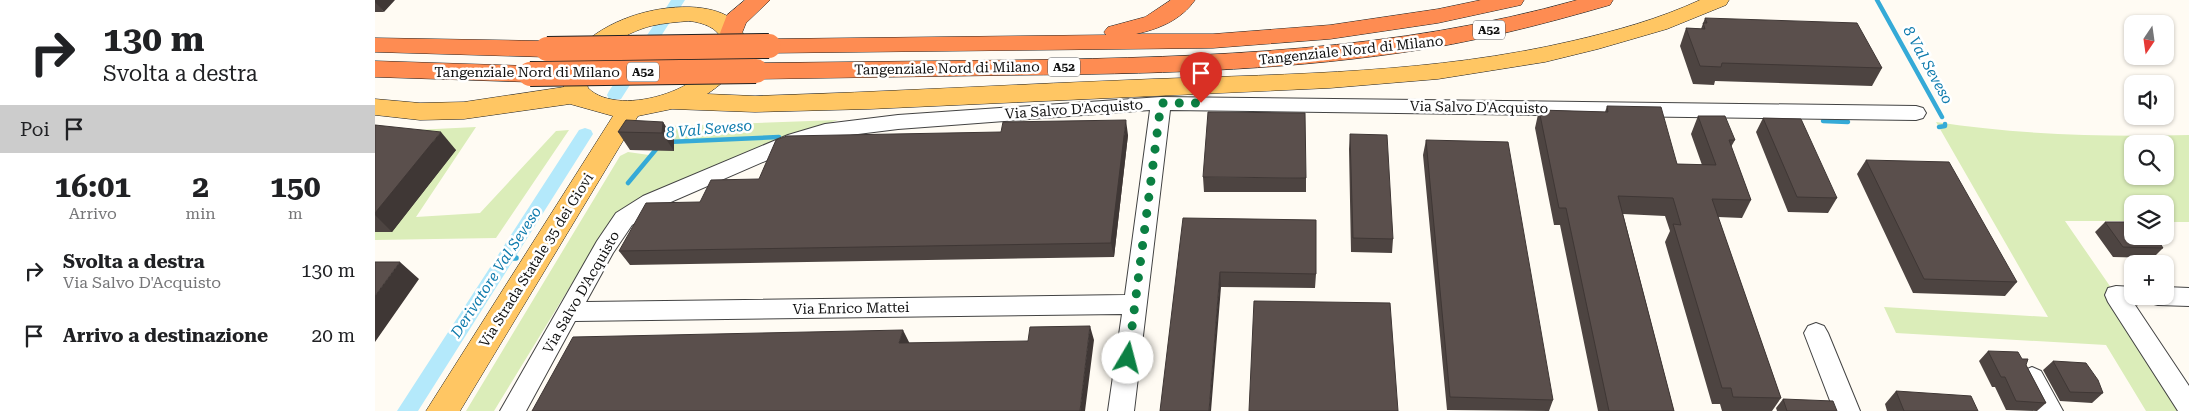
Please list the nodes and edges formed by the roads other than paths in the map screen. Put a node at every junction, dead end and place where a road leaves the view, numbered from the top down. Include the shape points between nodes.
1 (759, 0) edge
2 (1183, 0) edge
3 (1513, 0) edge
4 (1602, 0) edge
5 (1718, 0) edge
6 (695, 7) edge
7 (732, 33) junction
8 (375, 45) edge
9 (895, 45) junction
10 (375, 69) edge
11 (703, 85) junction
12 (578, 87) junction
13 (669, 101) junction
14 (723, 102) junction
15 (1161, 103) junction
16 (375, 107) edge
17 (630, 109) junction
18 (1916, 113) dead end
19 (2124, 295) edge
20 (2174, 297) edge
21 (2189, 297) edge
22 (1135, 304) junction
23 (568, 312) junction
24 (1816, 333) dead end
25 (2029, 374) edge
26 (2189, 407) edge
27 (442, 411) edge
28 (513, 411) edge
29 (1121, 411) edge
30 (1847, 411) edge
31 (2050, 411) edge

1 - 7 highway via 735,20
2 - 9 highway via 1157,20 1138,28 1108,33
3 - 9 highway, Tangenziale Nord di Milano / A52 via 1438,16 1337,31 1213,41
4 - 10 highway, Tangenziale Nord di Milano / A52, bridge via 1546,17 1449,39 1286,59 1181,65 530,74
5 - 14 main road via 1631,33 1560,52 1493,66 1424,74 911,99 765,104
6 - 7 main road via 723,23
6 - 12 main road via 647,19 606,37 579,63
7 - 11 main road via 735,45 730,58
8 - 9 highway, Tangenziale Nord di Milano / A52, bridge via 547,49
11 - 13 main road
11 - 14 main road via 703,94 713,101
12 - 16 main road via 555,95 461,111
12 - 17 main road via 595,104
13 - 14 main road
13 - 17 main road
15 - 18 street, Via Salvo D'Acquisto
15 - 22 street
15 - 23 street, Via Salvo D'Acquisto via 854,126 795,140 637,210 624,219
17 - 27 main road, Via Strada Statale 35 dei Giovi
19 - 26 street via 2117,295
20 - 21 street
22 - 23 street, Via Enrico Mattei
22 - 29 street
23 - 28 street, Via Salvo D'Acquisto
24 - 30 street
25 - 31 street

